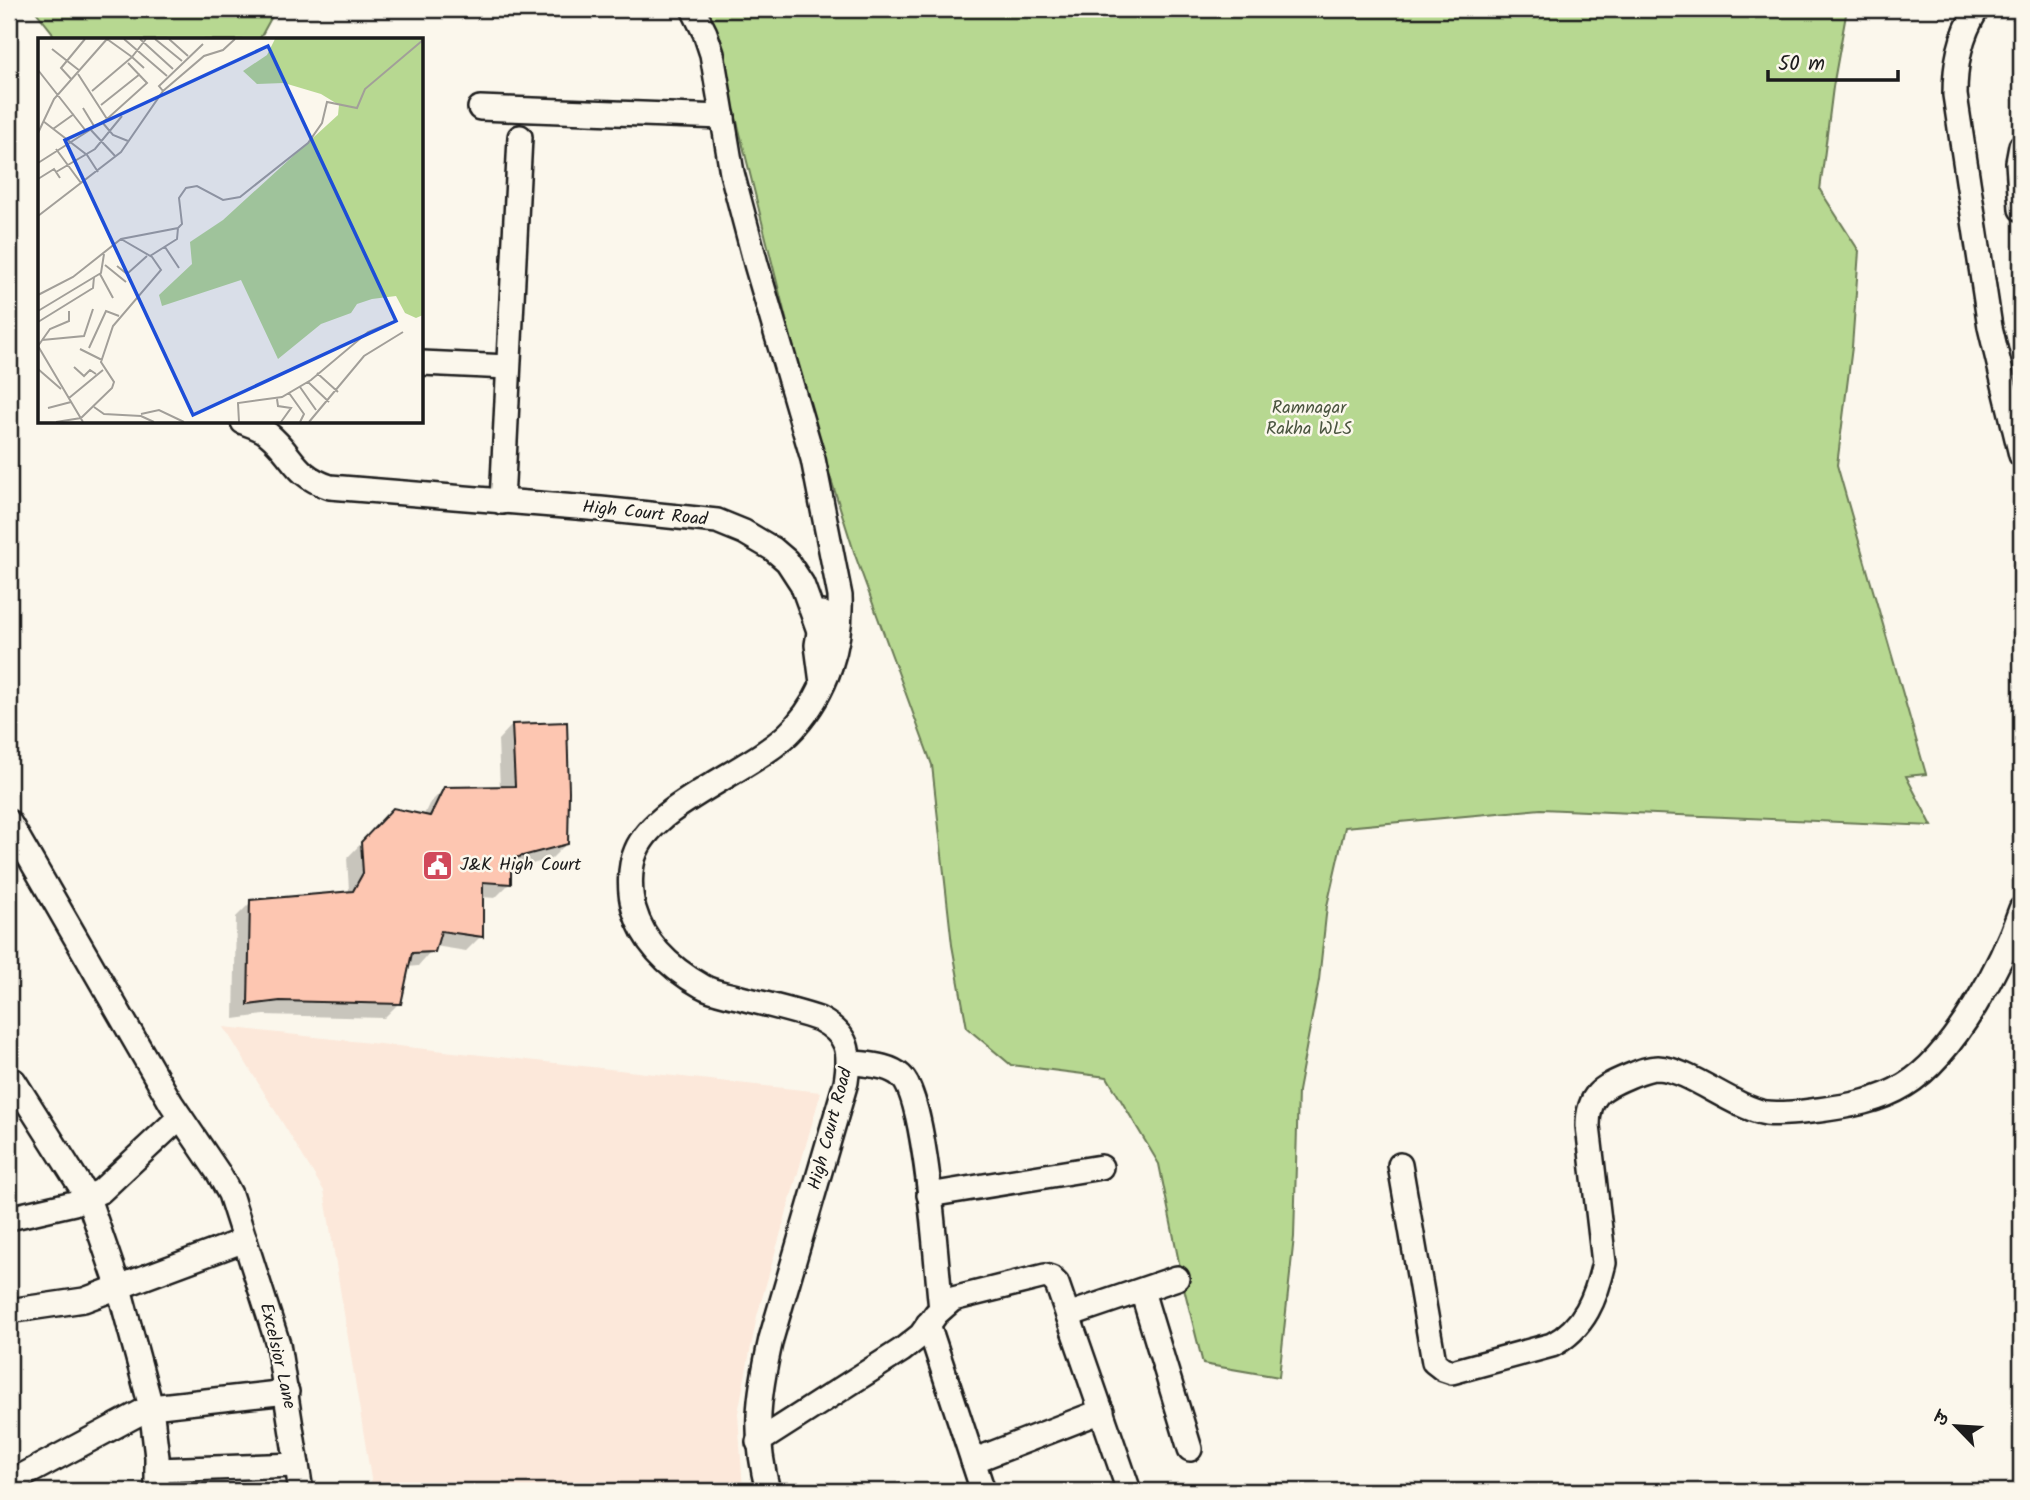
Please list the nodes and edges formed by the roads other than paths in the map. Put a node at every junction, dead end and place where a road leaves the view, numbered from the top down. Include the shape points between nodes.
1 (693, 9) edge
2 (1977, 9) edge
3 (480, 108) dead end
4 (723, 117) junction
5 (520, 138) dead end
6 (2021, 146) edge
7 (2021, 209) edge
8 (424, 363) edge
9 (508, 367) junction
10 (248, 424) edge
11 (2021, 455) edge
12 (502, 502) junction
13 (836, 573) junction
14 (818, 628) junction
15 (822, 686) junction
16 (9, 822) edge
17 (2021, 909) edge
18 (849, 1062) junction
19 (14, 1081) dead end
20 (180, 1117) junction
21 (1400, 1165) dead end
22 (1101, 1167) dead end
23 (929, 1195) junction
24 (88, 1198) junction
25 (9, 1218) edge
26 (243, 1231) junction
27 (1177, 1278) dead end
28 (119, 1288) junction
29 (1142, 1291) junction
30 (9, 1311) edge
31 (1068, 1315) junction
32 (934, 1316) junction
33 (287, 1392) junction
34 (151, 1406) junction
35 (1102, 1411) junction
36 (758, 1442) junction
37 (1190, 1449) dead end
38 (973, 1461) junction
39 (297, 1465) junction
40 (157, 1480) edge
41 (9, 1483) edge
42 (301, 1491) edge
43 (768, 1491) edge
44 (983, 1491) edge
45 (1129, 1491) edge

1 - 4 street, High Court Road via 712,54
2 - 11 street via 1957,56 1955,95 1990,327
3 - 4 street
4 - 13 street, High Court Road via 732,173 813,459
5 - 9 street
6 - 7 street
8 - 9 street
9 - 12 street
10 - 12 street, High Court Road via 268,433 302,474 316,483
12 - 14 street, High Court Road via 717,521 744,532 787,561 802,584
13 - 14 street
13 - 15 street, High Court Road via 841,616 835,654
14 - 15 street
15 - 18 street, High Court Road via 811,708 781,741 653,827 636,851 631,898 650,946 676,970 704,988 820,1019 835,1028 845,1042
16 - 20 street, Excelsior Lane
17 - 21 street via 1997,967 1963,1023 1926,1068 1889,1094 1838,1108 1766,1113 1660,1068 1646,1069 1598,1092 1588,1112 1588,1126 1604,1263 1585,1316 1566,1338 1552,1345 1452,1372 1434,1362
18 - 23 street via 884,1067 907,1084 920,1122
18 - 36 street, High Court Road via 771,1339 762,1380
19 - 24 street
20 - 24 street via 115,1180
20 - 26 street, Excelsior Lane via 219,1174
22 - 23 street
23 - 32 street
24 - 25 street
24 - 28 street
26 - 28 street
26 - 33 street, Excelsior Lane via 278,1344
27 - 29 street
28 - 30 street via 70,1303
28 - 34 street
29 - 31 street
29 - 37 street
31 - 32 street via 1057,1284 1045,1276 953,1299
31 - 35 street
32 - 36 street via 921,1335 902,1350
32 - 38 street
33 - 34 street
33 - 39 street, Excelsior Lane
34 - 40 street
34 - 41 street
35 - 38 street
35 - 45 street
36 - 43 street, High Court Road
38 - 44 street
39 - 40 street
39 - 42 street, Excelsior Lane

